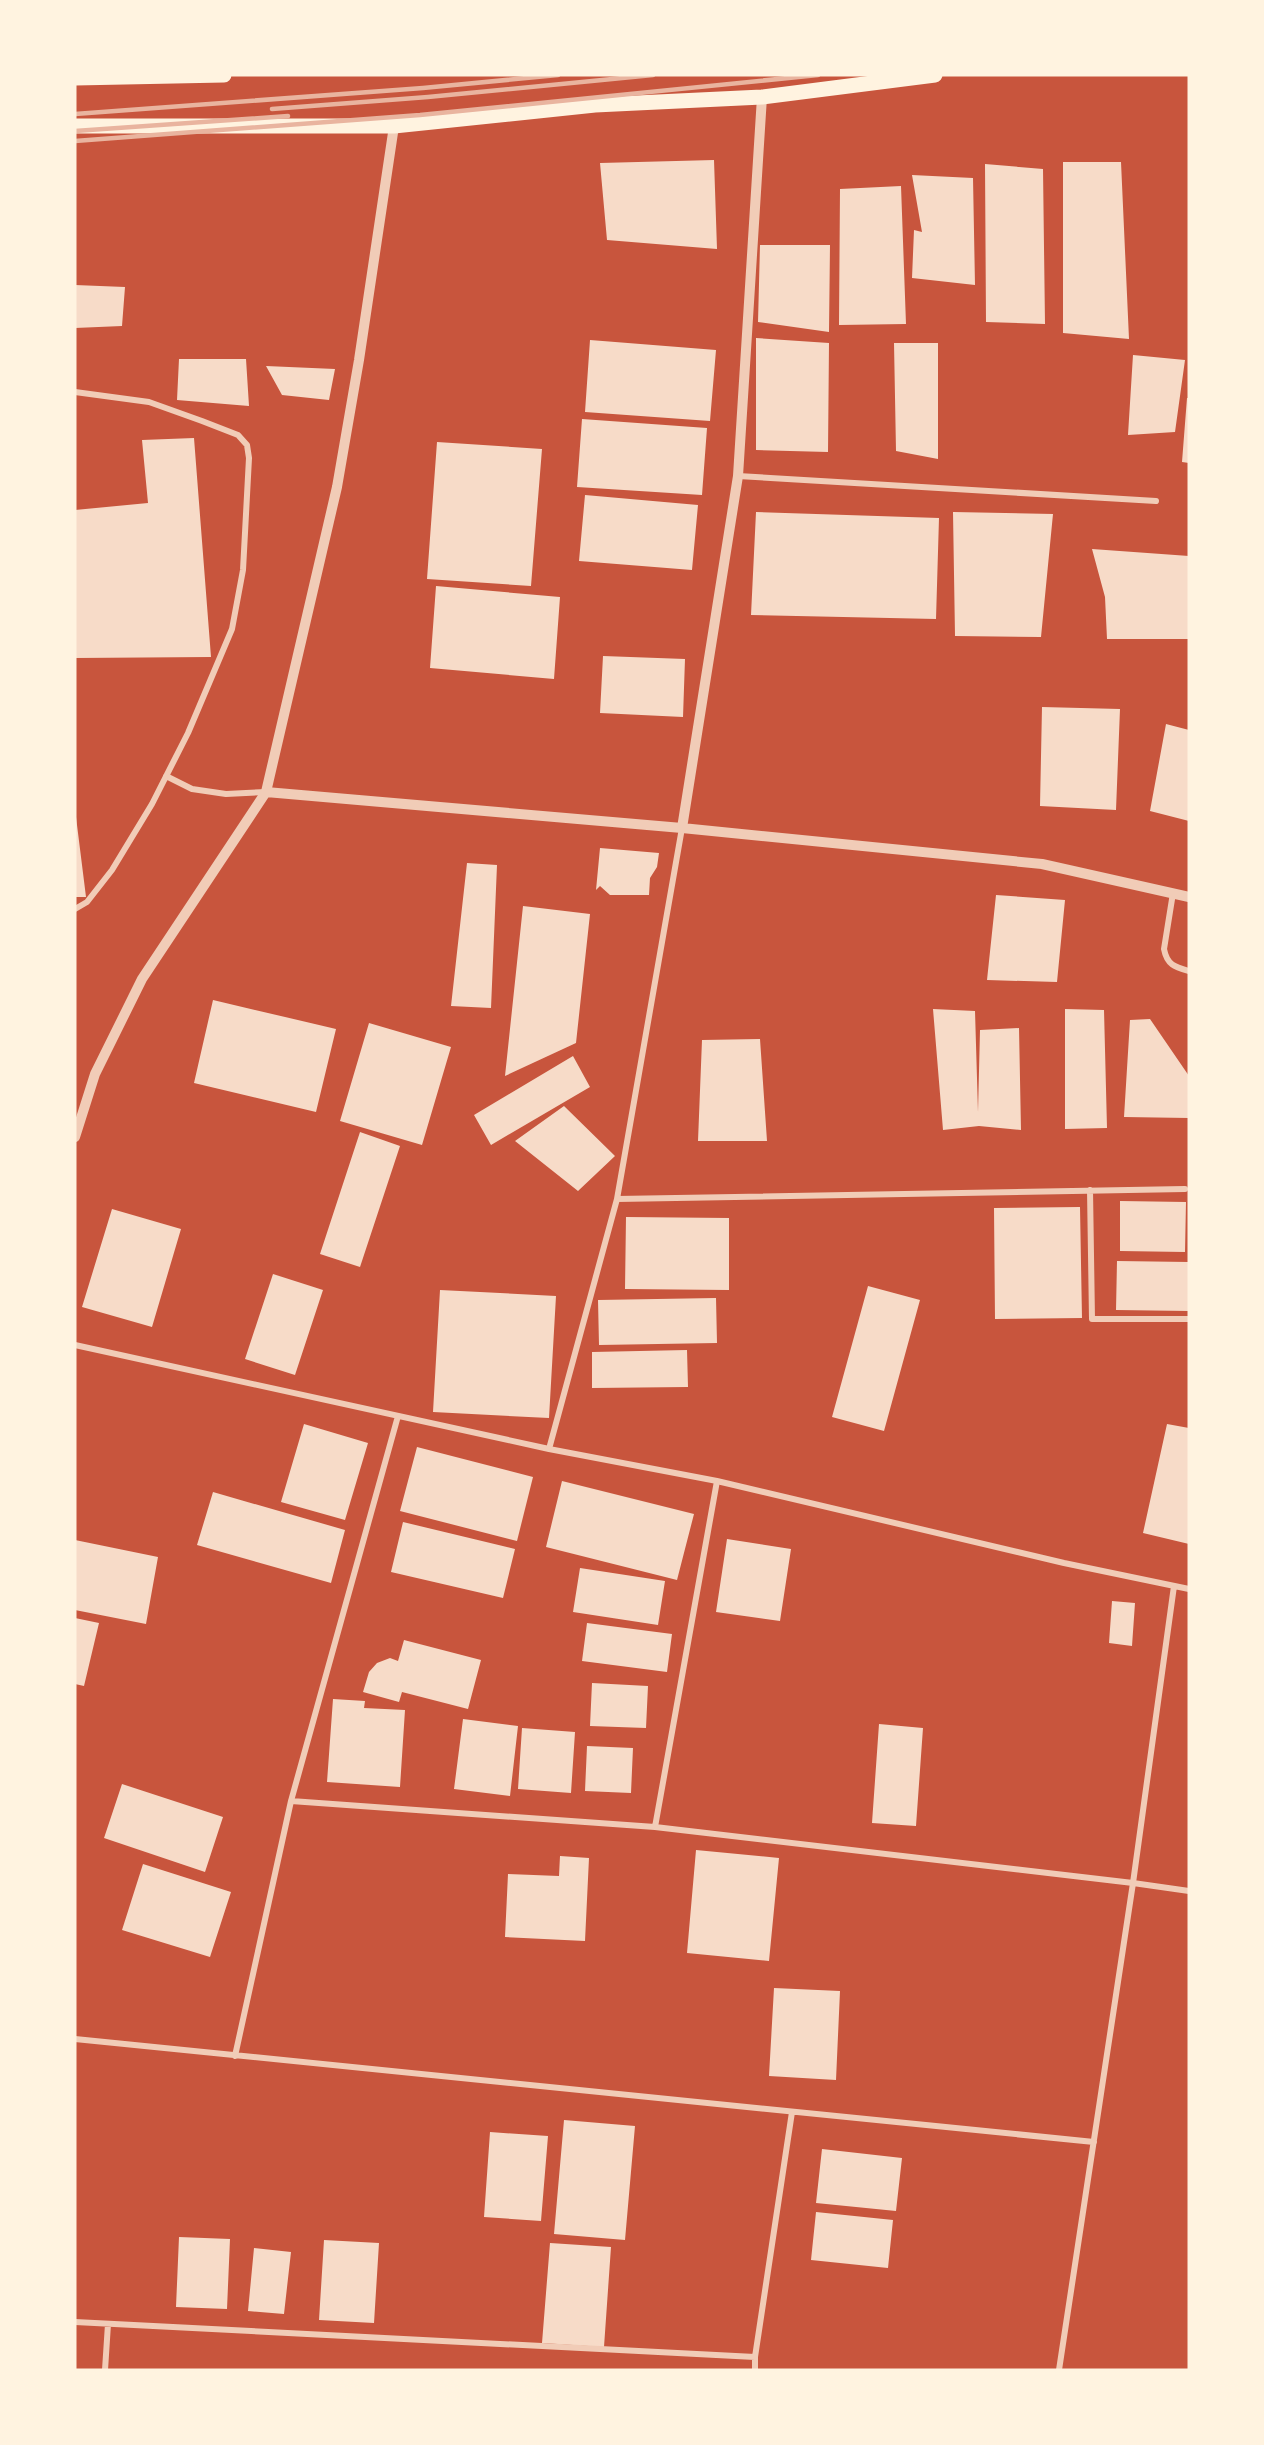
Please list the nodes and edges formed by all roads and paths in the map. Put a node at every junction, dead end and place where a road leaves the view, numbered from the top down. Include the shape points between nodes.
1 (224, 75) edge
2 (935, 75) edge
3 (75, 78) edge
4 (762, 97) junction
5 (75, 126) edge
6 (394, 126) junction
7 (75, 392) edge
8 (738, 476) junction
9 (1156, 501) dead end
10 (166, 776) junction
11 (266, 792) junction
12 (682, 828) junction
13 (1173, 893) junction
14 (1189, 897) edge
15 (75, 909) edge
16 (1189, 971) edge
17 (75, 1137) edge
18 (1185, 1189) dead end
19 (1090, 1190) junction
20 (617, 1199) junction
21 (1189, 1319) edge
22 (75, 1345) edge
23 (398, 1416) junction
24 (549, 1449) junction
25 (717, 1481) junction
26 (1174, 1586) junction
27 (1189, 1589) edge
28 (291, 1801) junction
29 (655, 1827) junction
30 (1133, 1883) junction
31 (1189, 1892) edge
32 (75, 2039) edge
33 (235, 2056) junction
34 (792, 2112) junction
35 (1094, 2142) junction
36 (75, 2322) edge
37 (108, 2324) junction
38 (755, 2357) junction
39 (105, 2370) edge
40 (755, 2370) edge
41 (1059, 2370) edge

1 - 3 main road
2 - 4 main road
4 - 6 main road via 595,105
4 - 8 street
5 - 6 main road
6 - 11 street via 337,487
7 - 10 street via 149,402 238,435 247,445 243,570 232,629
8 - 9 street
8 - 12 street
10 - 11 street via 192,789 225,794
10 - 15 street via 112,870 87,902
11 - 12 street
11 - 17 street via 142,979 95,1074
12 - 13 street via 1042,864
12 - 20 street
13 - 14 street
13 - 16 street via 1165,957 1169,964
18 - 19 street
19 - 20 street
19 - 21 street via 1092,1319
20 - 24 street
22 - 23 street
23 - 24 street
23 - 28 street
24 - 25 street
25 - 26 street
25 - 29 street
26 - 27 street
26 - 30 street
28 - 29 street
28 - 33 street
29 - 30 street
30 - 31 street
30 - 35 street
32 - 33 street
33 - 34 street
34 - 35 street
34 - 38 street
35 - 41 street
36 - 37 street
37 - 38 street
37 - 39 street
38 - 40 street

